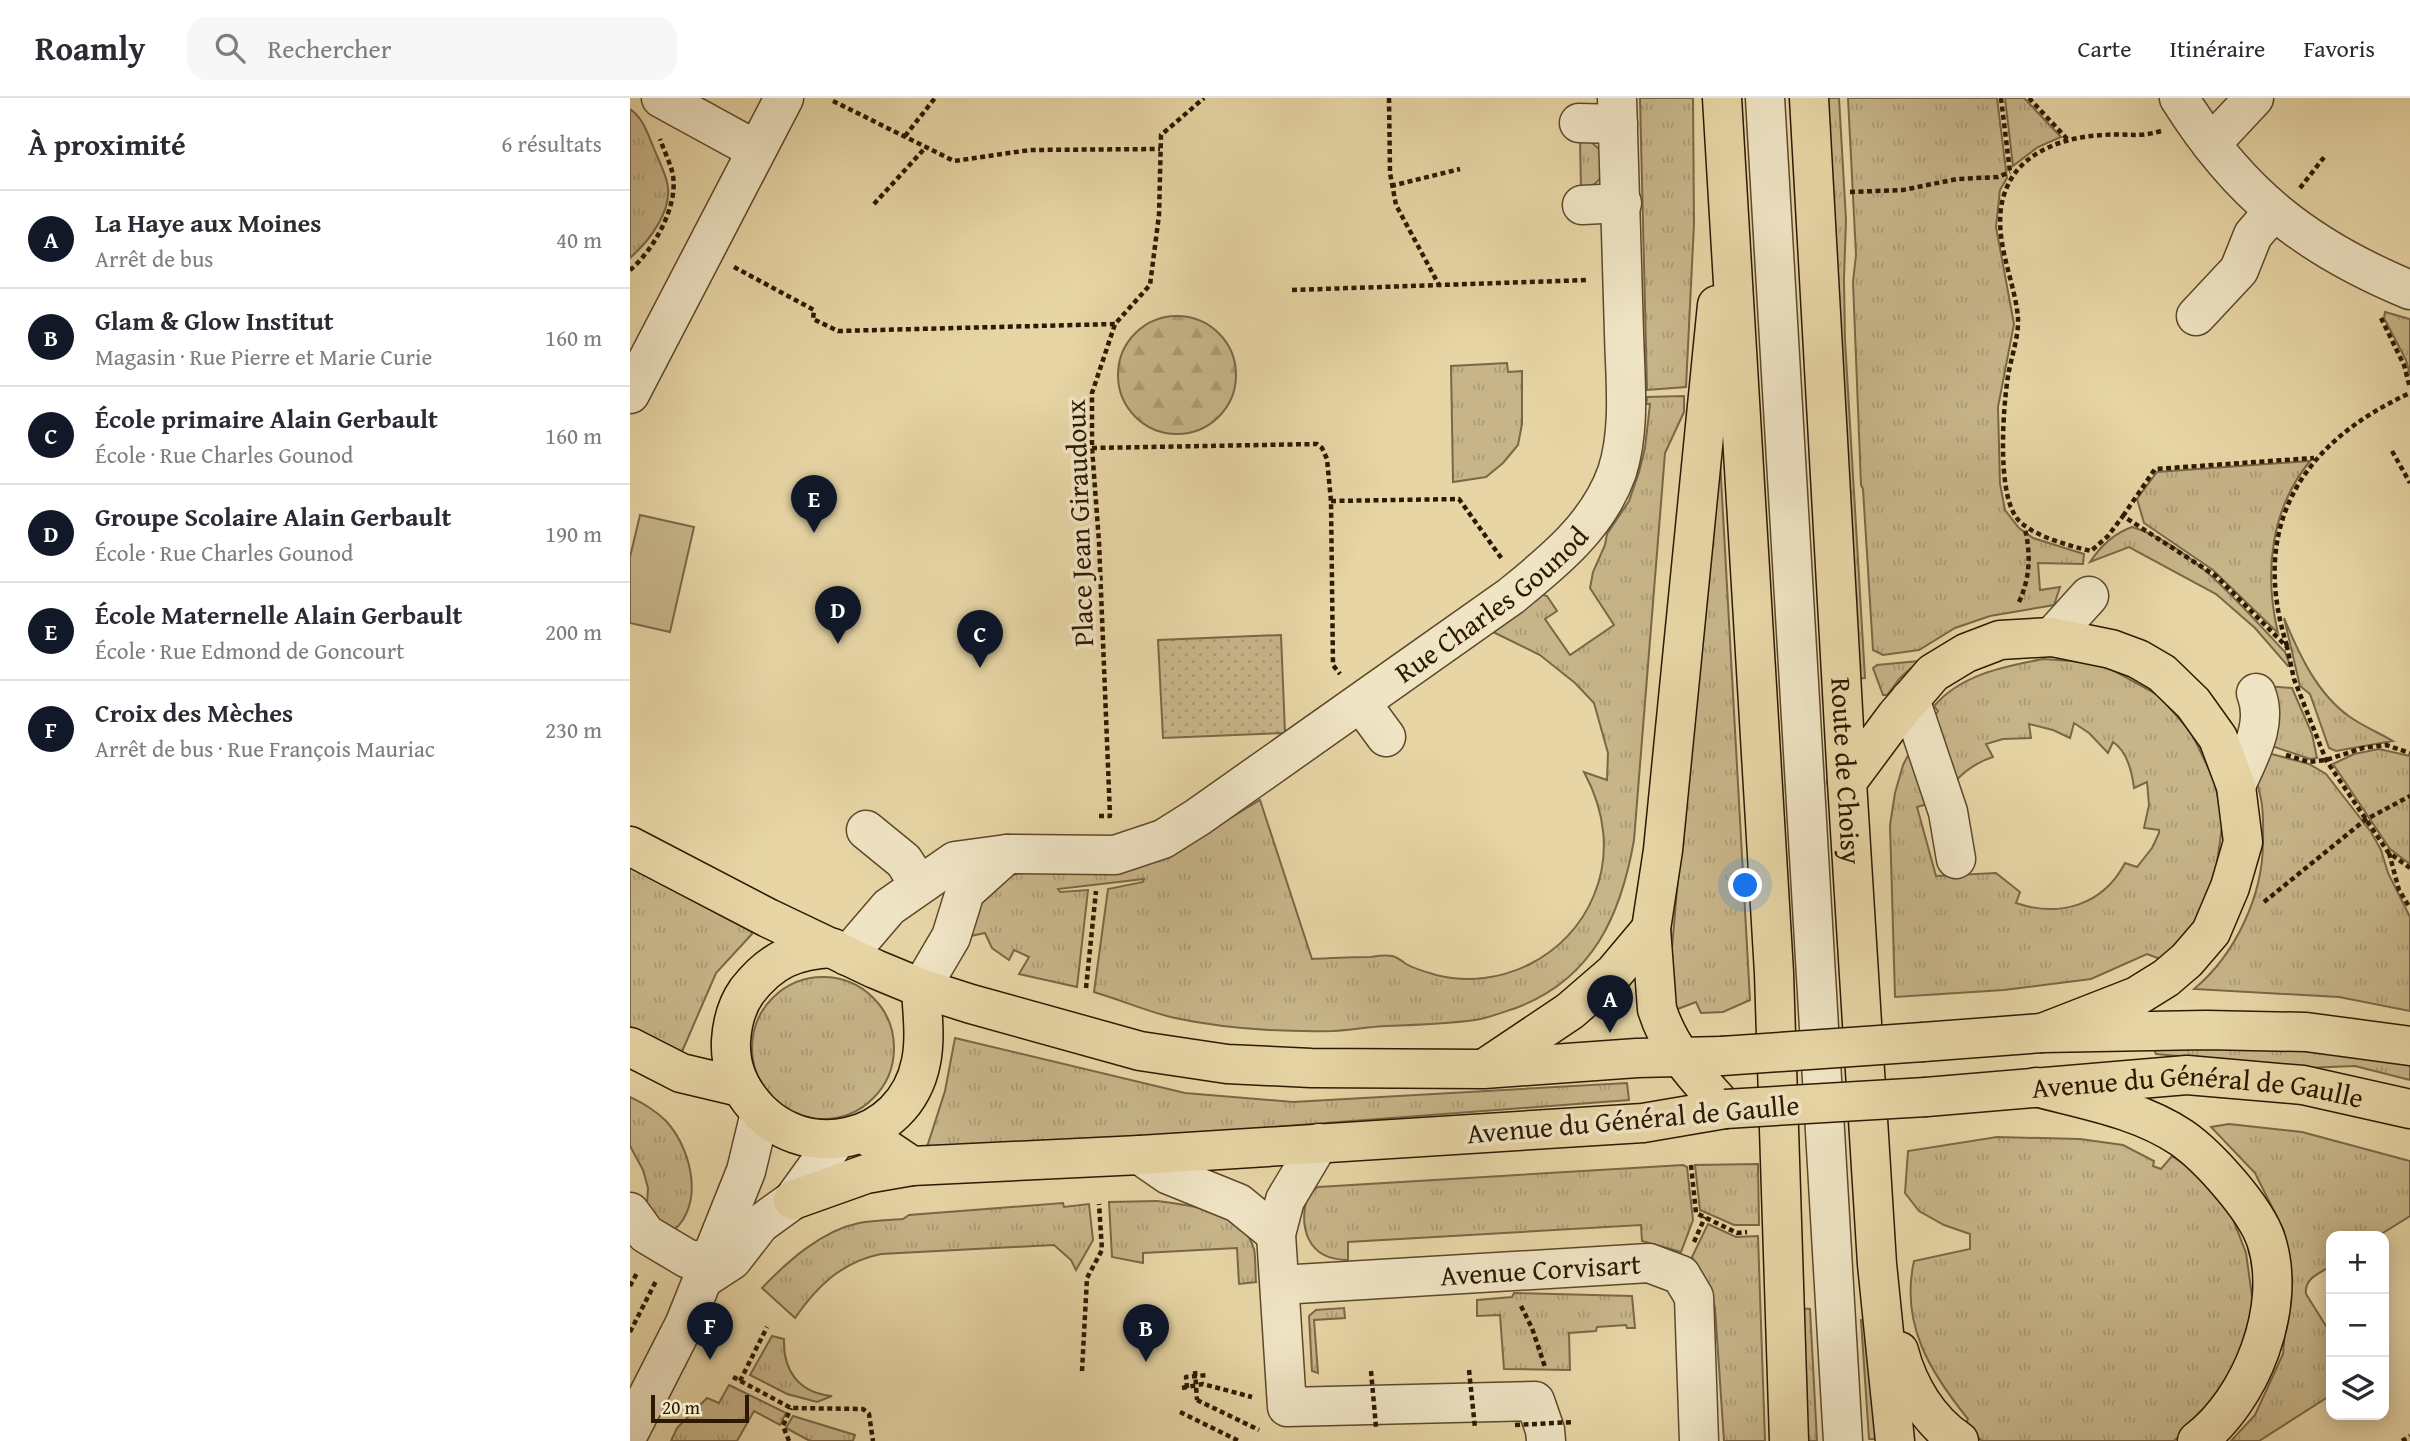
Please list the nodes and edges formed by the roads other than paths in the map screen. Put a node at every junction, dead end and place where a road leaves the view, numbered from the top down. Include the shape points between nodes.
1 (661, 98) edge
2 (784, 98) edge
3 (1722, 98) edge
4 (1765, 98) edge
5 (1809, 98) edge
6 (2254, 98) edge
7 (1617, 111) edge
8 (2194, 120) edge
9 (1579, 123) dead end
10 (755, 150) junction
11 (1729, 199) junction
12 (1622, 203) junction
13 (2284, 204) junction
14 (1582, 205) dead end
15 (2410, 290) edge
16 (2196, 316) dead end
17 (630, 394) edge
18 (2089, 596) dead end
19 (2052, 637) junction
20 (1353, 692) junction
21 (2256, 693) dead end
22 (1910, 699) junction
23 (1386, 737) dead end
24 (1847, 782) junction
25 (2236, 786) junction
26 (866, 830) dead end
27 (630, 846) edge
28 (1007, 854) junction
29 (1956, 859) dead end
30 (913, 889) junction
31 (956, 921) junction
32 (1651, 929) junction
33 (840, 952) junction
34 (920, 988) junction
35 (2042, 1033) junction
36 (2410, 1046) edge
37 (637, 1057) edge
38 (1679, 1057) junction
39 (1484, 1069) junction
40 (2036, 1087) junction
41 (750, 1100) junction
42 (1725, 1109) junction
43 (2410, 1109) edge
44 (850, 1136) junction
45 (1319, 1143) junction
46 (1140, 1155) junction
47 (912, 1166) junction
48 (793, 1200) junction
49 (630, 1212) edge
50 (1276, 1234) junction
51 (1877, 1264) junction
52 (707, 1267) junction
53 (1280, 1285) junction
54 (1542, 1422) edge
55 (630, 1431) edge
56 (1699, 1441) edge
57 (1789, 1441) edge
58 (1843, 1441) edge
59 (1895, 1441) edge
60 (1959, 1441) edge
61 (2197, 1441) edge

1 - 10 street
2 - 10 street
3 - 11 main road
4 - 58 street, Route de Choisy
5 - 24 main road, Route de Choisy
6 - 8 street
7 - 9 street
7 - 12 street, Rue Charles Gounod
8 - 13 street via 2243,183
10 - 17 street
11 - 32 main road via 1663,850
11 - 57 main road via 1774,973
12 - 14 street
12 - 20 street, Rue Charles Gounod via 1624,435 1617,471 1603,501 1572,544 1511,596
13 - 15 street via 2302,234
13 - 16 street via 2253,235 2239,270
18 - 19 street
19 - 22 main road via 2000,640 1966,653 1933,673
19 - 25 main road via 2111,649 2162,673 2218,738
20 - 23 street
20 - 28 street, Rue Charles Gounod via 1198,817 1163,839 1115,855
21 - 25 street via 2261,714
22 - 24 main road
22 - 29 street via 1948,812
24 - 51 main road, Route de Choisy
25 - 35 main road via 2242,842 2211,932 2188,960 2137,996
26 - 30 street via 904,861
27 - 33 main road
28 - 30 street, Rue Charles Gounod via 955,861
28 - 31 street via 965,892
30 - 31 street via 927,893
30 - 33 street, Rue Charles Gounod
31 - 34 street
32 - 38 main road via 1657,1009
32 - 39 main road via 1614,973 1570,1011
33 - 34 main road
33 - 41 main road via 808,949 785,957 760,975 741,1000 730,1053
34 - 39 main road, Avenue du Général de Gaulle via 1140,1051 1227,1064
34 - 44 main road via 923,1041 916,1079 900,1106 878,1125
35 - 36 main road, Avenue du Général de Gaulle via 2306,1032
35 - 38 main road, Avenue du Général de Gaulle, bridge
37 - 41 main road
38 - 39 main road, Avenue du Général de Gaulle
38 - 42 main road
40 - 42 main road, Avenue du Général de Gaulle, bridge
40 - 43 main road, Avenue du Général de Gaulle via 2187,1075 2303,1084
40 - 61 main road via 2133,1113 2182,1138 2238,1191 2266,1240 2273,1286 2266,1335 2245,1384 2216,1427
41 - 44 main road via 782,1129 802,1137
41 - 52 street via 747,1171
42 - 45 main road, Avenue du Général de Gaulle via 1643,1123
44 - 47 main road
44 - 48 street
45 - 46 main road, Avenue du Général de Gaulle
45 - 50 street via 1285,1200
46 - 47 main road, Avenue du Général de Gaulle
46 - 50 street via 1169,1175 1238,1203
47 - 48 main road, Avenue du Général de Gaulle via 866,1174
48 - 52 street via 760,1224 732,1260
49 - 52 street via 646,1234
50 - 53 street
51 - 59 main road, Route de Choisy
51 - 60 main road via 1903,1369 1920,1401 1944,1431
52 - 55 street via 685,1323
53 - 54 street via 1278,1421
53 - 56 street, Avenue Corvisart via 1648,1263 1681,1275 1694,1297

